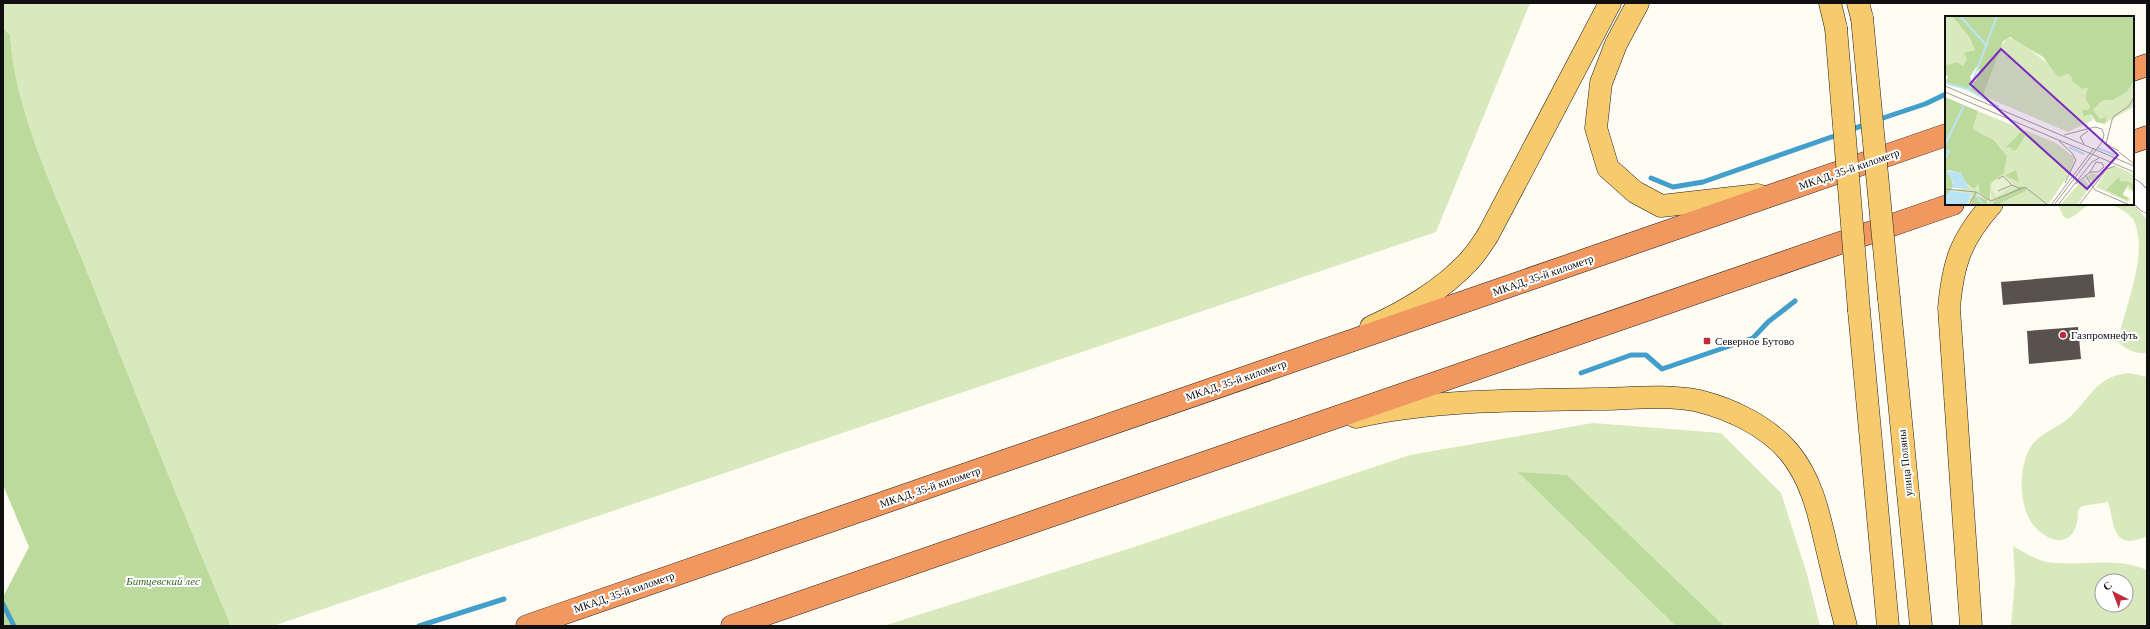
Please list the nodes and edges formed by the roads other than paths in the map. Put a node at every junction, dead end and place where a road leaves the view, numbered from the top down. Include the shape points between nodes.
1 (1610, 3) edge
2 (1638, 3) edge
3 (1830, 3) edge
4 (1860, 11) edge
5 (2147, 66) edge
6 (2134, 70) edge
7 (1945, 135) edge
8 (2147, 137) edge
9 (2134, 142) edge
10 (2134, 190) edge
11 (1780, 193) junction
12 (2147, 203) edge
13 (1950, 205) edge
14 (1991, 205) edge
15 (1303, 357) junction
16 (1293, 432) junction
17 (1918, 593) junction
18 (527, 626) edge
19 (732, 626) edge
20 (1846, 626) edge
21 (1888, 626) edge
22 (1921, 626) edge
23 (1926, 626) edge
24 (1971, 626) edge

1 - 15 main road via 1488,235 1469,262 1429,294 1382,322
2 - 11 main road via 1616,44 1601,84 1596,128 1608,168 1635,192 1661,206
3 - 21 main road, bridge via 1836,28
4 - 17 main road, улица Поляны, bridge
5 - 6 highway
7 - 11 highway, МКАД, 35-й километр
8 - 9 highway
10 - 12 street
11 - 15 highway, МКАД, 35-й километр
13 - 16 highway
14 - 24 main road via 1976,222 1959,252 1951,280 1949,308
15 - 18 highway, МКАД, 35-й километр
16 - 19 highway
16 - 20 main road via 1369,414 1428,405 1495,401 1668,398 1698,401 1725,409 1772,436 1803,471 1814,496
17 - 22 main road, улица Поляны
17 - 23 main road

